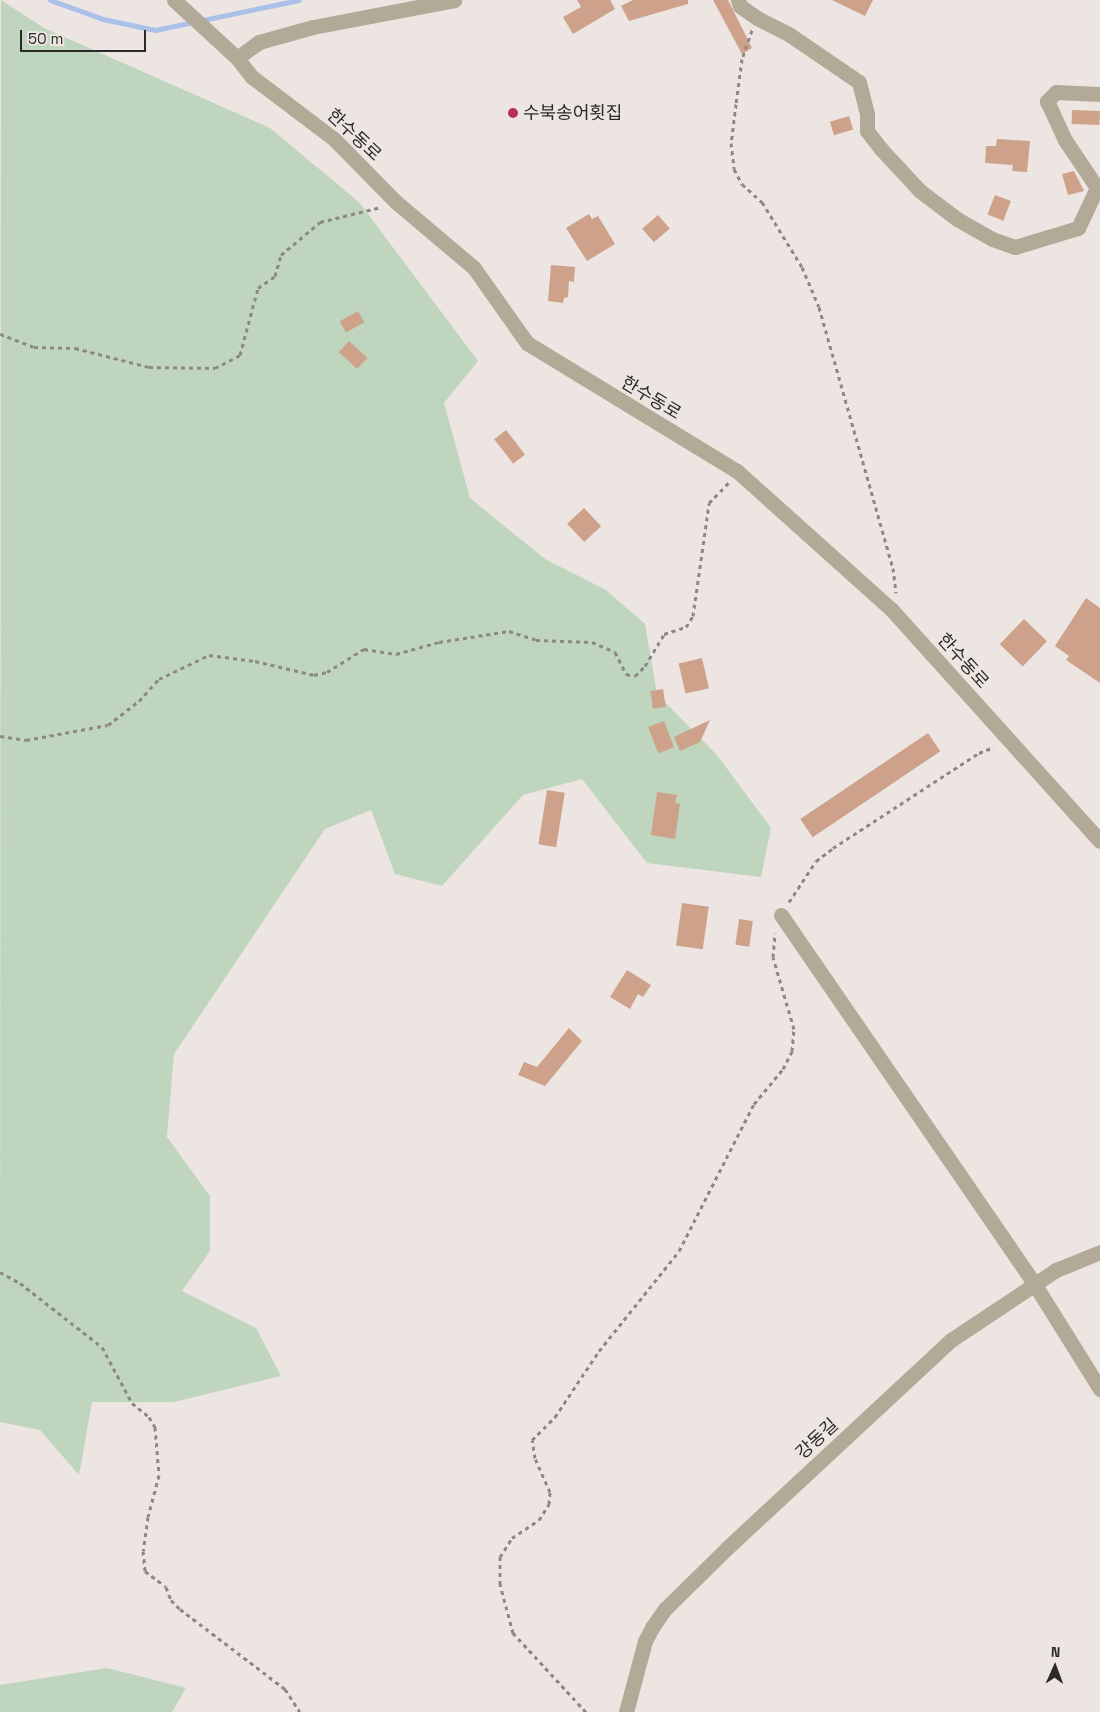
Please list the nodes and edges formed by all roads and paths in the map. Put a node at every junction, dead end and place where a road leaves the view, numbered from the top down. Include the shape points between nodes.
1 (174, 0) edge
2 (454, 0) edge
3 (738, 0) edge
4 (757, 18) junction
5 (237, 58) junction
6 (1100, 94) edge
7 (1098, 191) edge
8 (396, 202) junction
9 (0, 334) edge
10 (739, 473) junction
11 (900, 618) junction
12 (0, 736) edge
13 (1010, 741) junction
14 (1100, 841) edge
15 (781, 916) junction
16 (1100, 1252) edge
17 (0, 1272) edge
18 (1035, 1285) junction
19 (1100, 1389) edge
20 (300, 1712) edge
21 (586, 1712) edge
22 (626, 1712) edge

1 - 5 street, 한수동로
2 - 5 street via 313,27 259,42
3 - 4 street via 740,6
4 - 7 street via 790,34 858,82 867,114 867,131 881,150 920,191 957,219 992,239 1015,247 1078,228
4 - 11 path via 742,59 731,143 734,169 742,184 762,202 802,267 820,307 893,568
5 - 8 street, 한수동로 via 252,77 334,138
6 - 7 street via 1056,92 1047,101 1066,140
8 - 9 path via 320,222 301,236 281,255 275,276 258,288 240,354 215,368 148,367 74,348 34,346
8 - 10 street, 한수동로 via 474,268 527,343
10 - 11 street, 한수동로
10 - 12 path via 709,503 693,616 686,627 664,634 645,666 635,676 626,674 616,652 592,642 536,640 509,631 439,642 396,654 364,648 327,672 314,675 255,661 209,655 159,679 139,701 108,725 26,740
11 - 13 street, 한수동로
13 - 14 street, 한수동로
13 - 15 path via 979,753 833,848 816,862
15 - 18 street
15 - 21 path via 774,936 773,958 794,1029 792,1051 783,1069 754,1104 679,1251 599,1350 554,1417 532,1440 535,1458 550,1492 549,1504 539,1520 512,1538 500,1557 500,1584 513,1633
16 - 18 street, 강동길 via 1056,1270
17 - 20 path via 20,1283 102,1347 132,1403 149,1417 155,1428 159,1475 143,1551 145,1571 166,1587 171,1600 180,1609 285,1690
18 - 19 street
18 - 22 street, 강동길 via 951,1340 665,1609 645,1641

